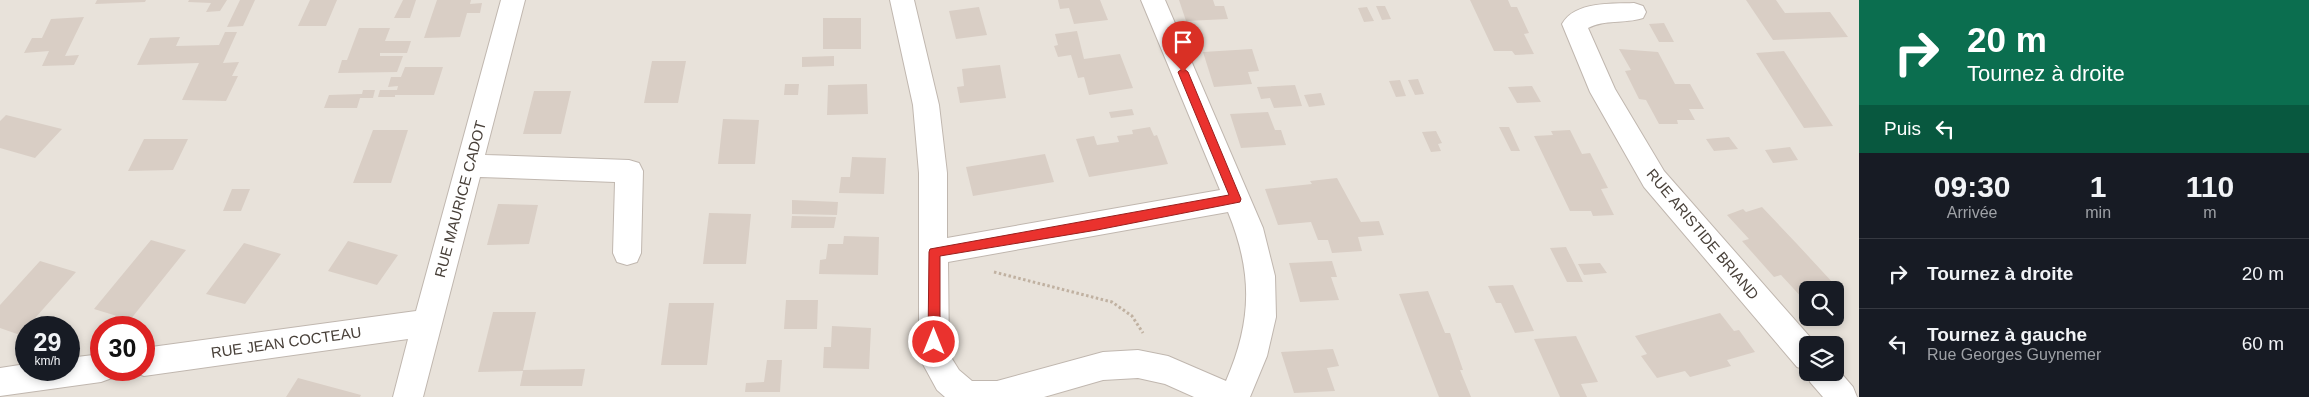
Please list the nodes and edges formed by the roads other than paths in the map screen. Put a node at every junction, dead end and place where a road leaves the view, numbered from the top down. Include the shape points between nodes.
1 (513, 0) edge
2 (902, 0) edge
3 (1153, 0) edge
4 (1634, 12) dead end
5 (469, 166) junction
6 (1236, 199) junction
7 (935, 252) junction
8 (627, 253) dead end
9 (428, 323) junction
10 (1799, 347) edge
11 (155, 360) edge
12 (90, 370) edge
13 (1829, 381) edge
14 (0, 382) edge
15 (408, 397) edge
16 (1228, 397) edge
17 (1235, 397) edge
18 (1842, 397) edge

1 - 5 street, RUE MAURICE CADOT
2 - 7 street via 926,105 933,173
3 - 6 street
4 - 10 street, RUE ARISTIDE BRIAND via 1593,14 1574,24 1603,92 1654,179
5 - 8 street via 629,171
5 - 9 street, RUE MAURICE CADOT
6 - 7 street
6 - 17 street via 1249,228 1261,276 1261,317 1252,356
7 - 16 street via 934,357 948,380 966,395 997,396 1103,366 1138,364 1168,370
9 - 11 street, RUE JEAN COCTEAU
9 - 15 street, RUE MAURICE CADOT
12 - 14 street
13 - 18 street

